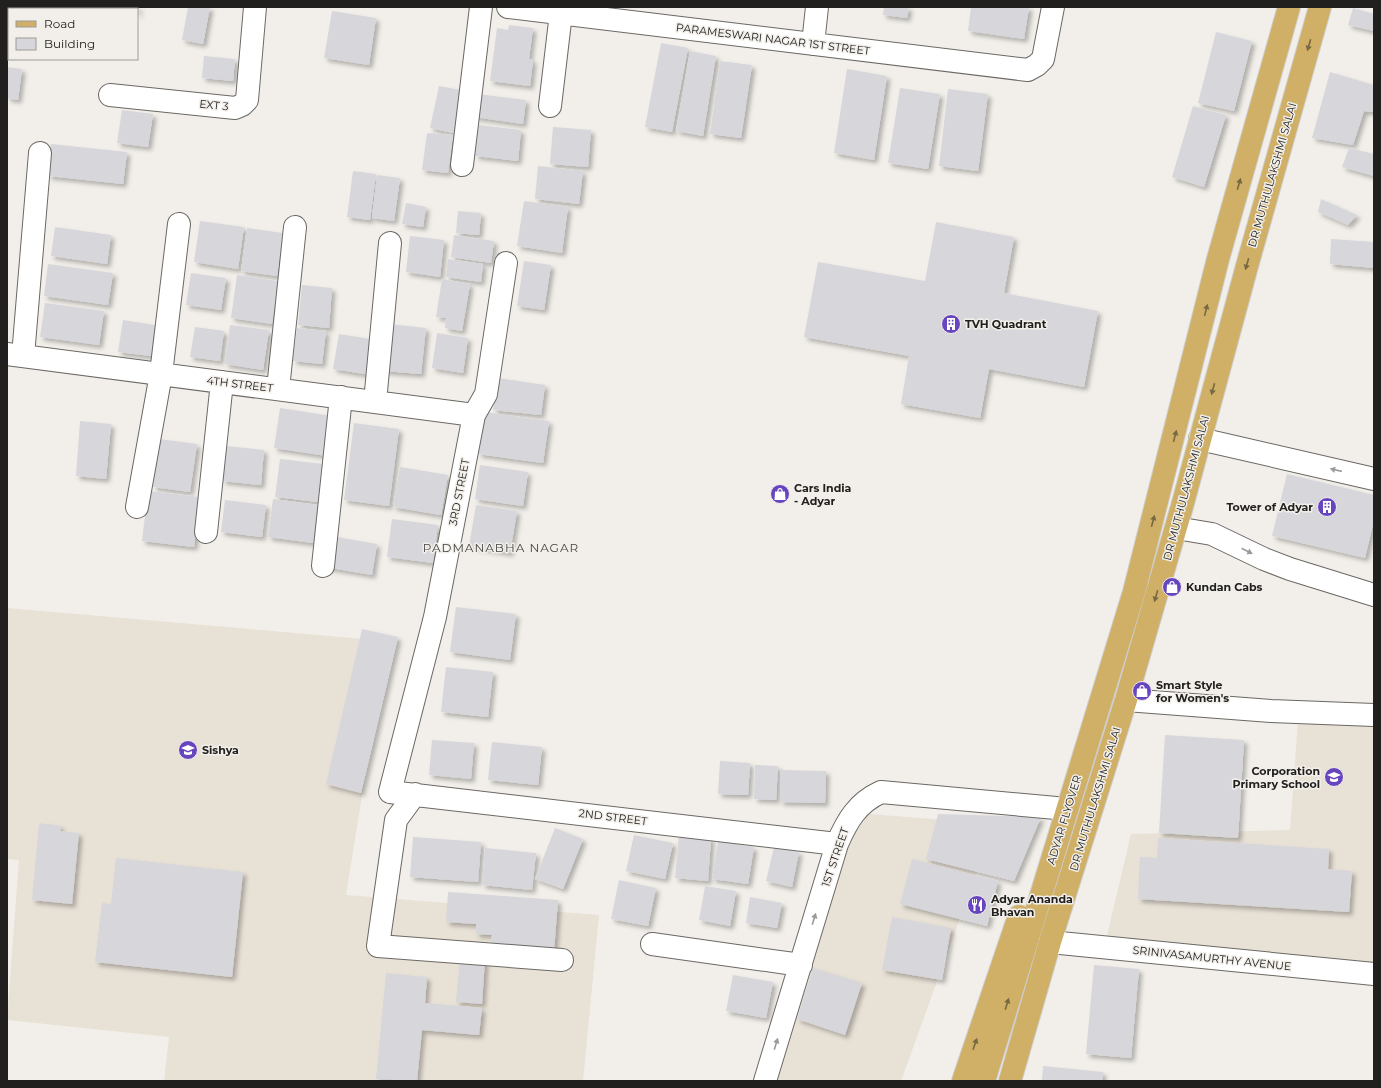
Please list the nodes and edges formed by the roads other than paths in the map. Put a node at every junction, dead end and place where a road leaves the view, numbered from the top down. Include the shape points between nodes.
1 (255, 7) edge
2 (481, 7) edge
3 (508, 7) edge
4 (817, 7) edge
5 (1053, 7) edge
6 (1289, 7) edge
7 (1320, 7) edge
8 (561, 13) junction
9 (813, 44) junction
10 (110, 95) dead end
11 (550, 106) dead end
12 (40, 153) dead end
13 (462, 166) dead end
14 (179, 224) dead end
15 (294, 227) dead end
16 (390, 243) dead end
17 (506, 263) dead end
18 (15, 355) edge
19 (161, 374) junction
20 (222, 382) junction
21 (278, 389) junction
22 (341, 398) junction
23 (375, 402) junction
24 (474, 415) junction
25 (1200, 439) junction
26 (1374, 479) edge
27 (137, 507) dead end
28 (1176, 528) junction
29 (206, 532) dead end
30 (1143, 559) junction
31 (323, 566) dead end
32 (1374, 595) edge
33 (1126, 700) junction
34 (1374, 715) edge
35 (390, 792) joint
36 (415, 794) junction
37 (1056, 808) junction
38 (837, 844) junction
39 (1050, 942) junction
40 (652, 944) dead end
41 (562, 960) dead end
42 (801, 965) junction
43 (1374, 974) edge
44 (765, 1081) edge
45 (963, 1081) edge
46 (984, 1081) edge
47 (1010, 1081) edge

1 - 10 street, EXT 3 via 247,100 242,106 235,108
2 - 13 street
3 - 8 street, PARAMESWARI NAGAR 1ST STREET
4 - 9 street
5 - 9 street, PARAMESWARI NAGAR 1ST STREET via 1043,59 1028,70
30 -> 6 main road via 1218,259
7 -> 25 main road, DR MUTHULAKSHMI SALAI
8 - 9 street, PARAMESWARI NAGAR 1ST STREET
8 - 11 street
12 - 18 street
14 - 19 street
15 - 21 street
16 - 23 street
17 - 24 street, 3RD STREET via 486,394
18 - 19 street, 4TH STREET
19 - 20 street, 4TH STREET
19 - 27 street
20 - 21 street, 4TH STREET
20 - 29 street
21 - 22 street, 4TH STREET
22 - 23 street, 4TH STREET
22 - 31 street
23 - 24 street, 4TH STREET
24 - 35 street, 3RD STREET via 435,617
26 -> 25 street
25 - 28 main road, DR MUTHULAKSHMI SALAI
28 -> 32 street via 1212,534 1290,569
28 -> 33 main road, DR MUTHULAKSHMI SALAI
30 - 37 main road via 1122,581
46 -> 30 main road, ADYAR FLYOVER
33 - 34 street via 1271,711
33 - 39 main road, DR MUTHULAKSHMI SALAI
35 - 36 street, 2ND STREET
36 - 38 street, 2ND STREET
36 - 41 street via 396,820 378,946
37 - 38 street, 1ST STREET via 881,792 869,797 857,808 847,820
45 -> 37 main road
42 -> 38 street, 1ST STREET
39 - 43 street, SRINIVASAMURTHY AVENUE
39 - 47 main road, DR MUTHULAKSHMI SALAI
40 - 42 street
44 -> 42 street, 1ST STREET

